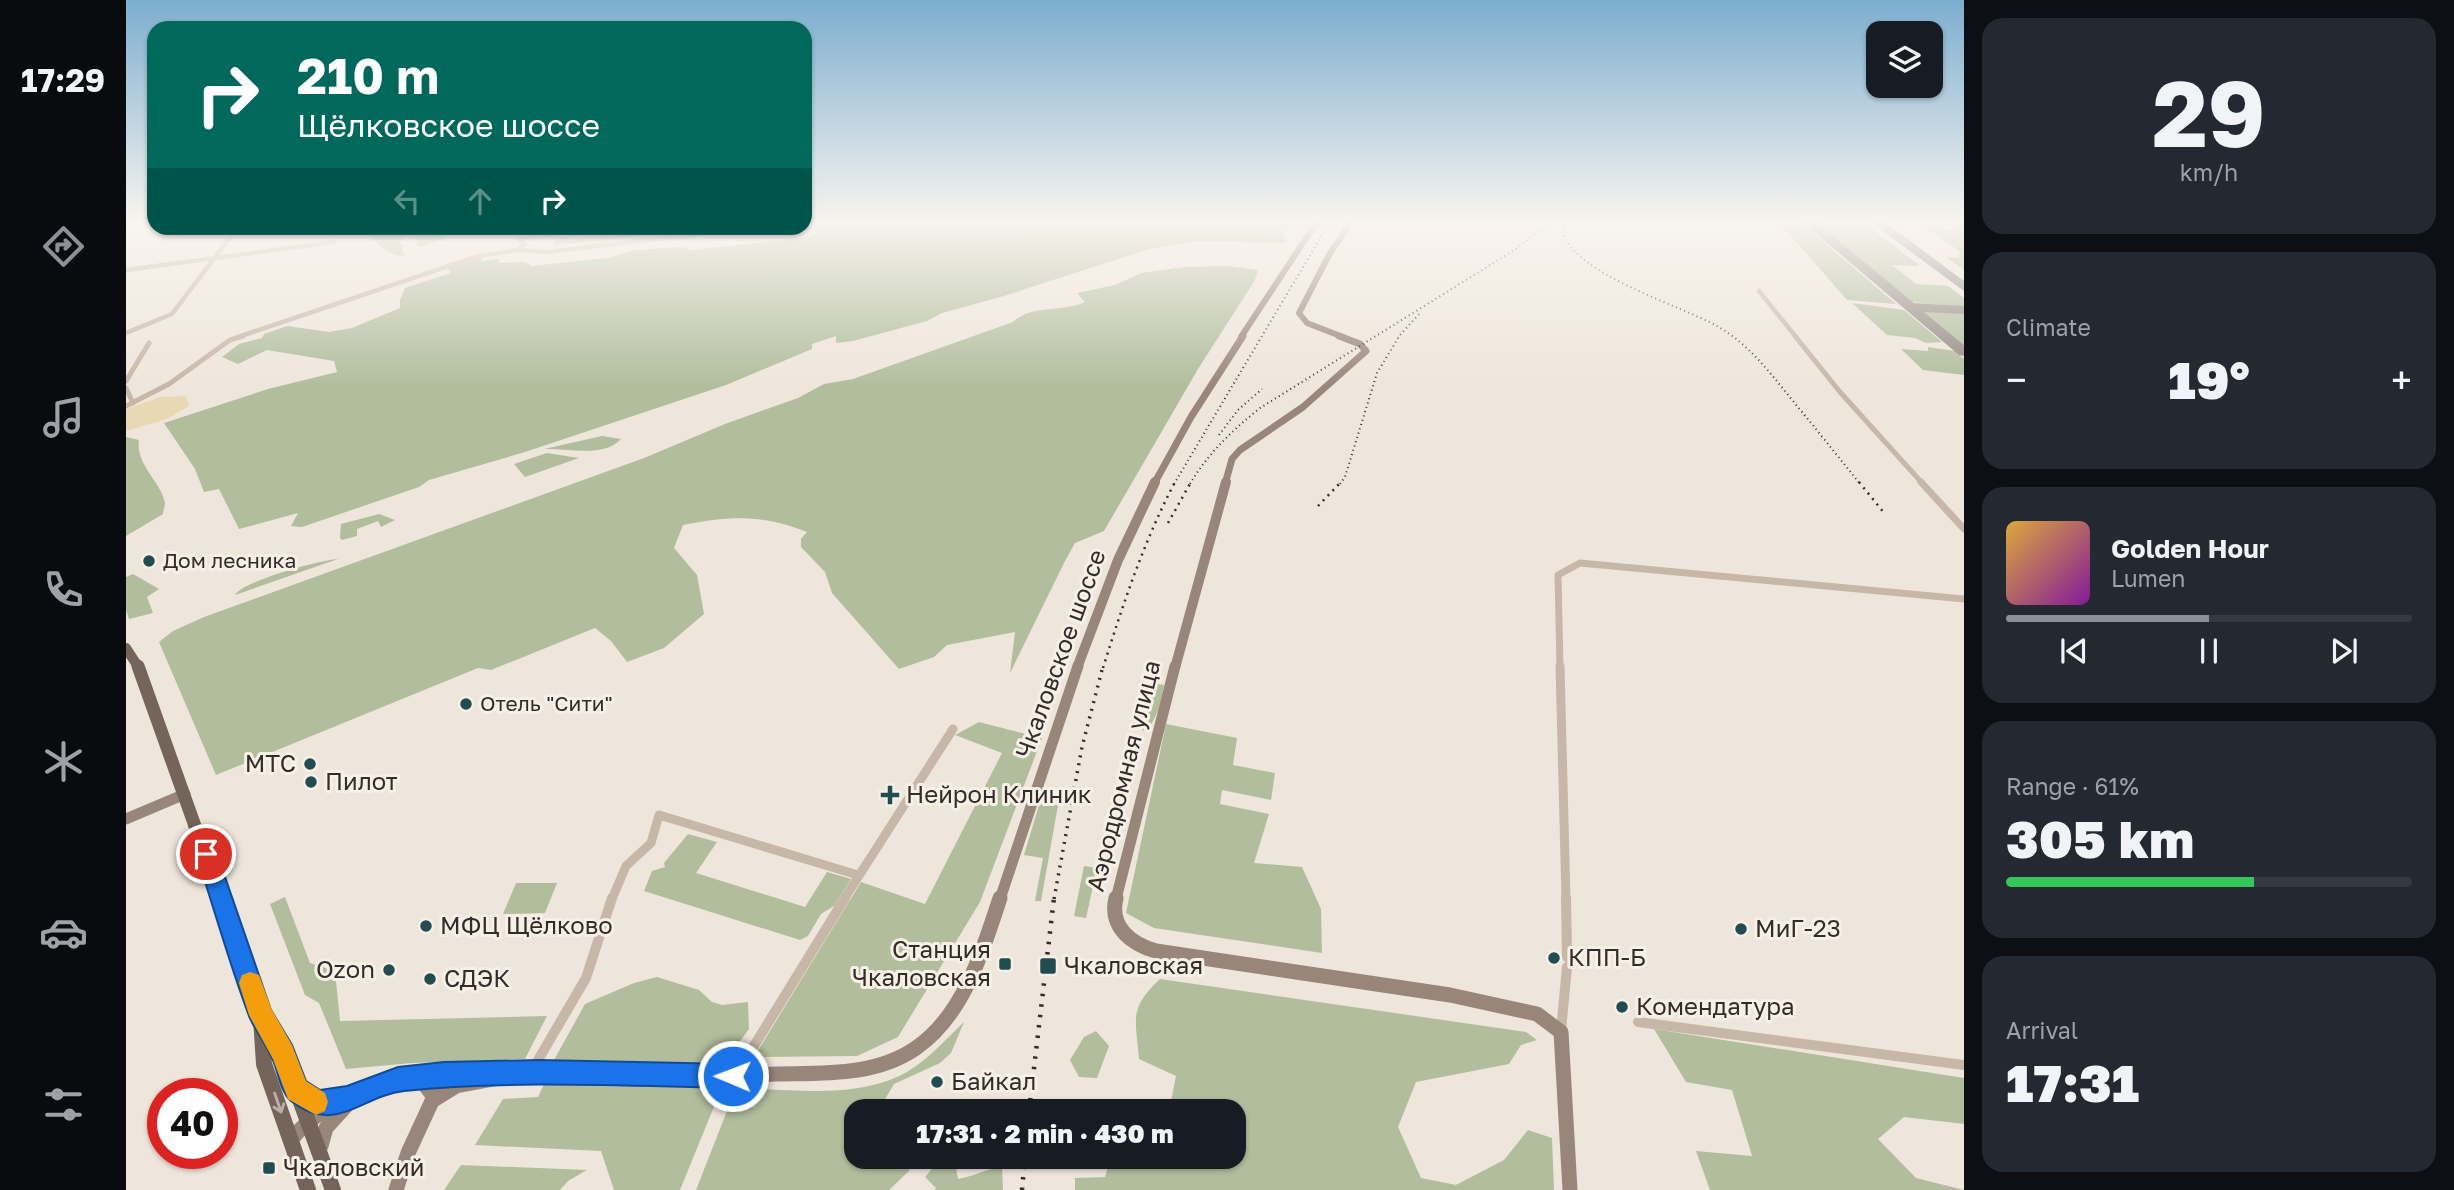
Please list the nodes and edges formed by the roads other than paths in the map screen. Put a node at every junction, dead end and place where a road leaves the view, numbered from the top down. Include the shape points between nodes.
1 (201, 276) edge
2 (419, 276) edge
3 (1282, 276) edge
4 (1318, 276) edge
5 (1759, 290) dead end
6 (126, 332) edge
7 (149, 343) dead end
8 (126, 381) edge
9 (126, 388) edge
10 (129, 405) edge
11 (1964, 529) edge
12 (1964, 599) edge
13 (128, 655) edge
14 (953, 729) dead end
15 (185, 794) junction
16 (126, 819) edge
17 (858, 876) junction
18 (261, 1015) junction
19 (1638, 1022) dead end
20 (1561, 1032) junction
21 (1964, 1065) edge
22 (531, 1072) junction
23 (444, 1075) junction
24 (736, 1076) junction
25 (410, 1077) junction
26 (297, 1090) junction
27 (364, 1091) junction
28 (347, 1099) junction
29 (431, 1103) junction
30 (309, 1122) junction
31 (291, 1141) junction
32 (320, 1155) junction
33 (308, 1190) edge
34 (333, 1190) edge
35 (396, 1190) edge
36 (1570, 1190) edge

1 - 6 street via 172,314
2 - 10 street via 230,340 169,384
3 - 24 street, Чкаловское шоссе via 1181,434 1130,532 1083,650 986,939 966,984 936,1031 892,1062 868,1070
4 - 20 street, Аэродромная улица via 1299,313 1303,320 1366,349 1303,407 1232,459 1154,744 1114,908 1115,920 1120,932 1147,949 1450,995 1537,1014
5 - 11 street via 1840,392
7 - 8 street
9 - 10 street
12 - 20 street via 1580,563 1558,575 1567,962
13 - 15 main road via 142,673
14 - 17 street
15 - 16 street
15 - 18 main road
17 - 22 street via 659,815 652,843 626,866 586,978
17 - 24 street
18 - 26 main road
18 -> 31 main road via 264,1064
19 - 21 street
20 - 36 street
22 - 23 street, Чкаловское шоссе
22 - 24 street, Чкаловское шоссе
22 - 29 street via 448,1090
23 - 25 street, Чкаловское шоссе
23 - 29 street
25 - 27 street, Чкаловское шоссе
25 - 29 street via 422,1080
26 - 28 street via 326,1104
26 - 30 main road
27 - 28 street, Чкаловское шоссе
27 - 32 street via 328,1124
28 - 30 street, Чкаловское шоссе
29 - 35 street
30 - 31 street, Чкаловское шоссе
30 - 32 main road
31 - 33 main road
32 - 34 main road

